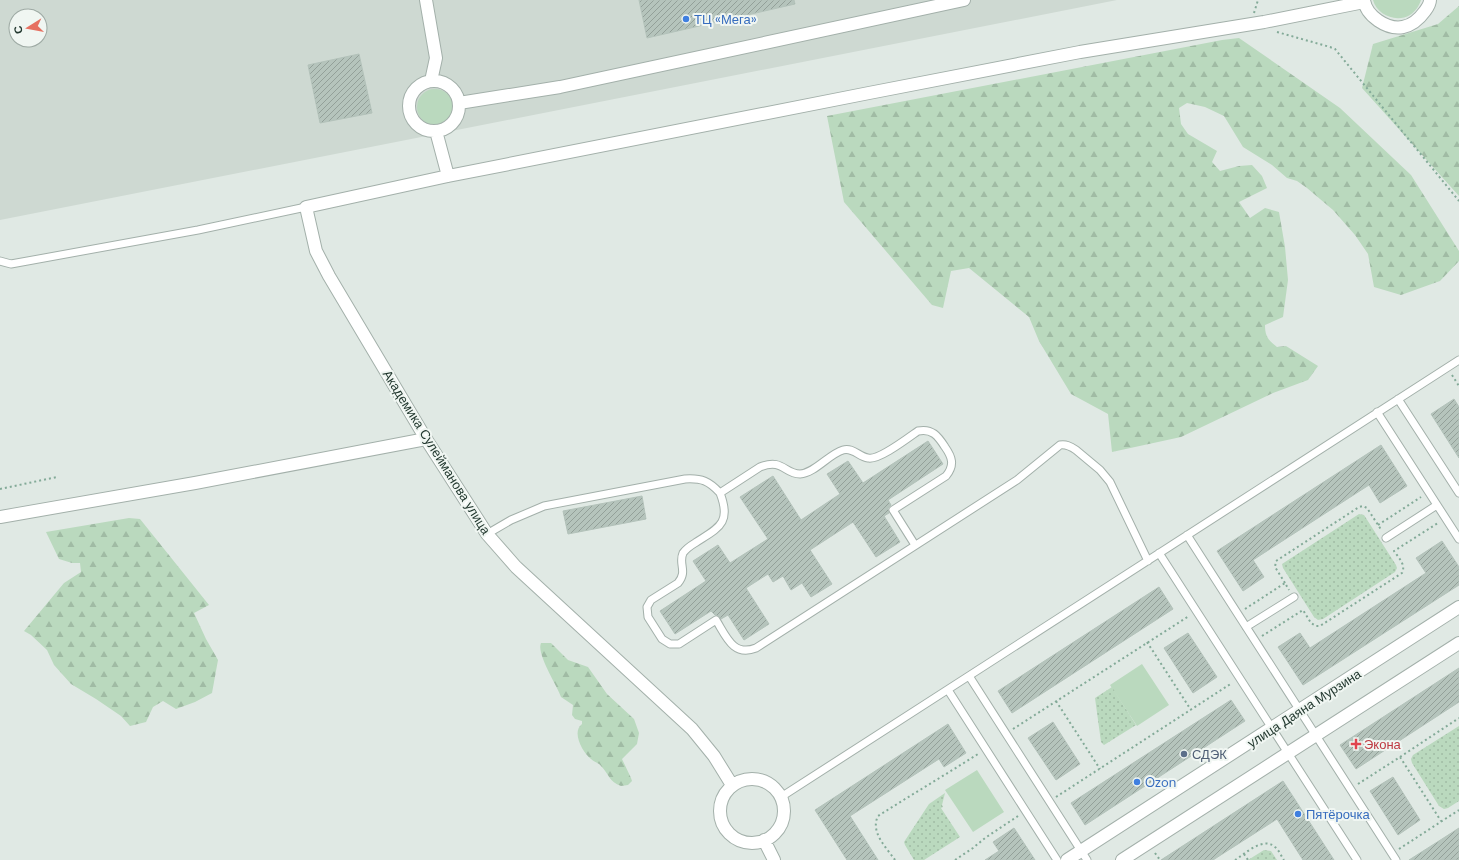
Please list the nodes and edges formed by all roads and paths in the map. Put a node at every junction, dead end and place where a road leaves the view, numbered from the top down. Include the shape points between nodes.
1 (426, 0) edge
2 (964, 0) edge
3 (1258, 0) edge
4 (1430, 0) edge
5 (1364, 1) edge
6 (1253, 16) dead end
7 (1272, 33) dead end
8 (431, 81) junction
9 (459, 103) junction
10 (436, 131) junction
11 (448, 176) junction
12 (1459, 201) edge
13 (306, 207) junction
14 (0, 261) edge
15 (1459, 360) edge
16 (1447, 367) junction
17 (1459, 386) edge
18 (1398, 399) junction
19 (1377, 412) junction
20 (426, 439) junction
21 (57, 477) dead end
22 (0, 489) edge
23 (1429, 492) junction
24 (720, 493) junction
25 (1459, 493) edge
26 (1437, 505) junction
27 (0, 517) edge
28 (1445, 518) junction
29 (1378, 525) junction
30 (487, 534) junction
31 (1187, 535) junction
32 (1386, 538) joint
33 (1459, 539) edge
34 (915, 545) junction
35 (1159, 553) junction
36 (1148, 561) junction
37 (1285, 583) dead end
38 (1273, 591) dead end
39 (1294, 597) dead end
40 (1459, 607) edge
41 (1237, 614) junction
42 (1181, 621) dead end
43 (1246, 627) junction
44 (1255, 641) junction
45 (1147, 642) junction
46 (1459, 643) edge
47 (969, 676) junction
48 (1224, 688) dead end
49 (948, 690) junction
50 (1056, 701) junction
51 (1191, 710) junction
52 (1299, 710) junction
53 (1459, 718) edge
54 (1020, 725) dead end
55 (1272, 728) junction
56 (1315, 736) junction
57 (1288, 753) junction
58 (1400, 757) junction
59 (970, 759) dead end
60 (1100, 768) junction
61 (1363, 780) dead end
62 (732, 785) junction
63 (1063, 792) dead end
64 (781, 797) junction
65 (1459, 810) edge
66 (1010, 821) dead end
67 (1442, 822) junction
68 (764, 840) junction
69 (1405, 845) dead end
70 (1244, 854) junction
71 (1084, 855) edge
72 (774, 860) edge
73 (895, 860) edge
74 (956, 860) edge
75 (1057, 860) edge
76 (1067, 860) edge
77 (1122, 860) edge
78 (1235, 860) edge
79 (1248, 860) edge
80 (1284, 860) edge
81 (1357, 860) edge
82 (1396, 860) edge

1 - 8 street via 436,58
2 - 9 street via 560,87
3 - 6 path
4 - 5 street via 1420,19 1403,27 1385,25 1370,14
5 - 11 street via 1264,22 1080,52
7 - 12 path via 1277,32 1335,50
8 - 9 street via 448,85 456,94
8 - 10 street via 418,87 411,96 409,109 413,120 420,127
9 - 10 street via 455,121 446,129
10 - 11 street
11 - 13 street
13 - 14 lane via 198,230 11,264
13 - 20 street, Академика Сулейманова улица via 316,251
15 - 16 lane
16 - 17 path
16 - 18 lane
18 - 19 lane
18 - 25 lane
19 - 23 lane
19 - 31 lane
20 - 27 street
20 - 30 street, Академика Сулейманова улица
21 - 22 path
23 - 26 lane
23 - 29 path
24 - 30 lane via 712,484 703,480 685,479 544,506
24 - 34 lane via 766,465 779,465 799,474 809,471 841,450 851,450 868,459 876,458 918,431 929,430 938,436 951,456 952,467 946,476 893,510
24 - 34 lane via 725,512 720,526 684,552 681,579 651,600 647,607 650,621 662,639 670,644 679,644 716,620 732,645 743,650 756,648
26 - 28 lane
26 - 32 lane
28 - 33 lane
28 - 44 path via 1394,551 1404,567 1402,573 1320,626 1311,623 1303,610
29 - 32 path
29 - 37 path via 1367,508 1359,507 1276,561 1275,567
30 - 62 street, Академика Сулейманова улица via 534,585 692,729 714,756
31 - 35 lane
31 - 41 lane
34 - 36 lane via 1017,480 1064,444 1072,446 1106,477
35 - 36 lane
35 - 55 lane
36 - 47 lane
38 - 41 path
39 - 43 lane
40 - 52 street, улица Даяна Мурзина
41 - 43 lane
42 - 45 path
43 - 44 lane
44 - 52 lane
45 - 50 path
45 - 51 path
46 - 56 street
47 - 49 lane
47 - 71 lane
48 - 51 path
49 - 64 lane
49 - 75 lane
50 - 54 path
50 - 60 path
51 - 60 path
52 - 55 street, улица Даяна Мурзина
52 - 56 lane
53 - 58 path
55 - 57 lane
55 - 71 street, улица Даяна Мурзина
56 - 57 street
56 - 82 lane
57 - 77 street
57 - 81 lane
58 - 61 path
58 - 67 path
59 - 73 path via 878,816 875,821 876,832
60 - 63 path
62 - 64 street via 745,779 760,779 772,786
62 - 68 street via 721,801 719,810 722,823 729,834 739,840 752,843
64 - 68 street via 784,815 774,834
65 - 67 path
66 - 74 path
67 - 69 path
68 - 72 street
70 - 78 path
70 - 79 path
70 - 80 path via 1266,843 1276,847
71 - 76 street, улица Даяна Мурзина

